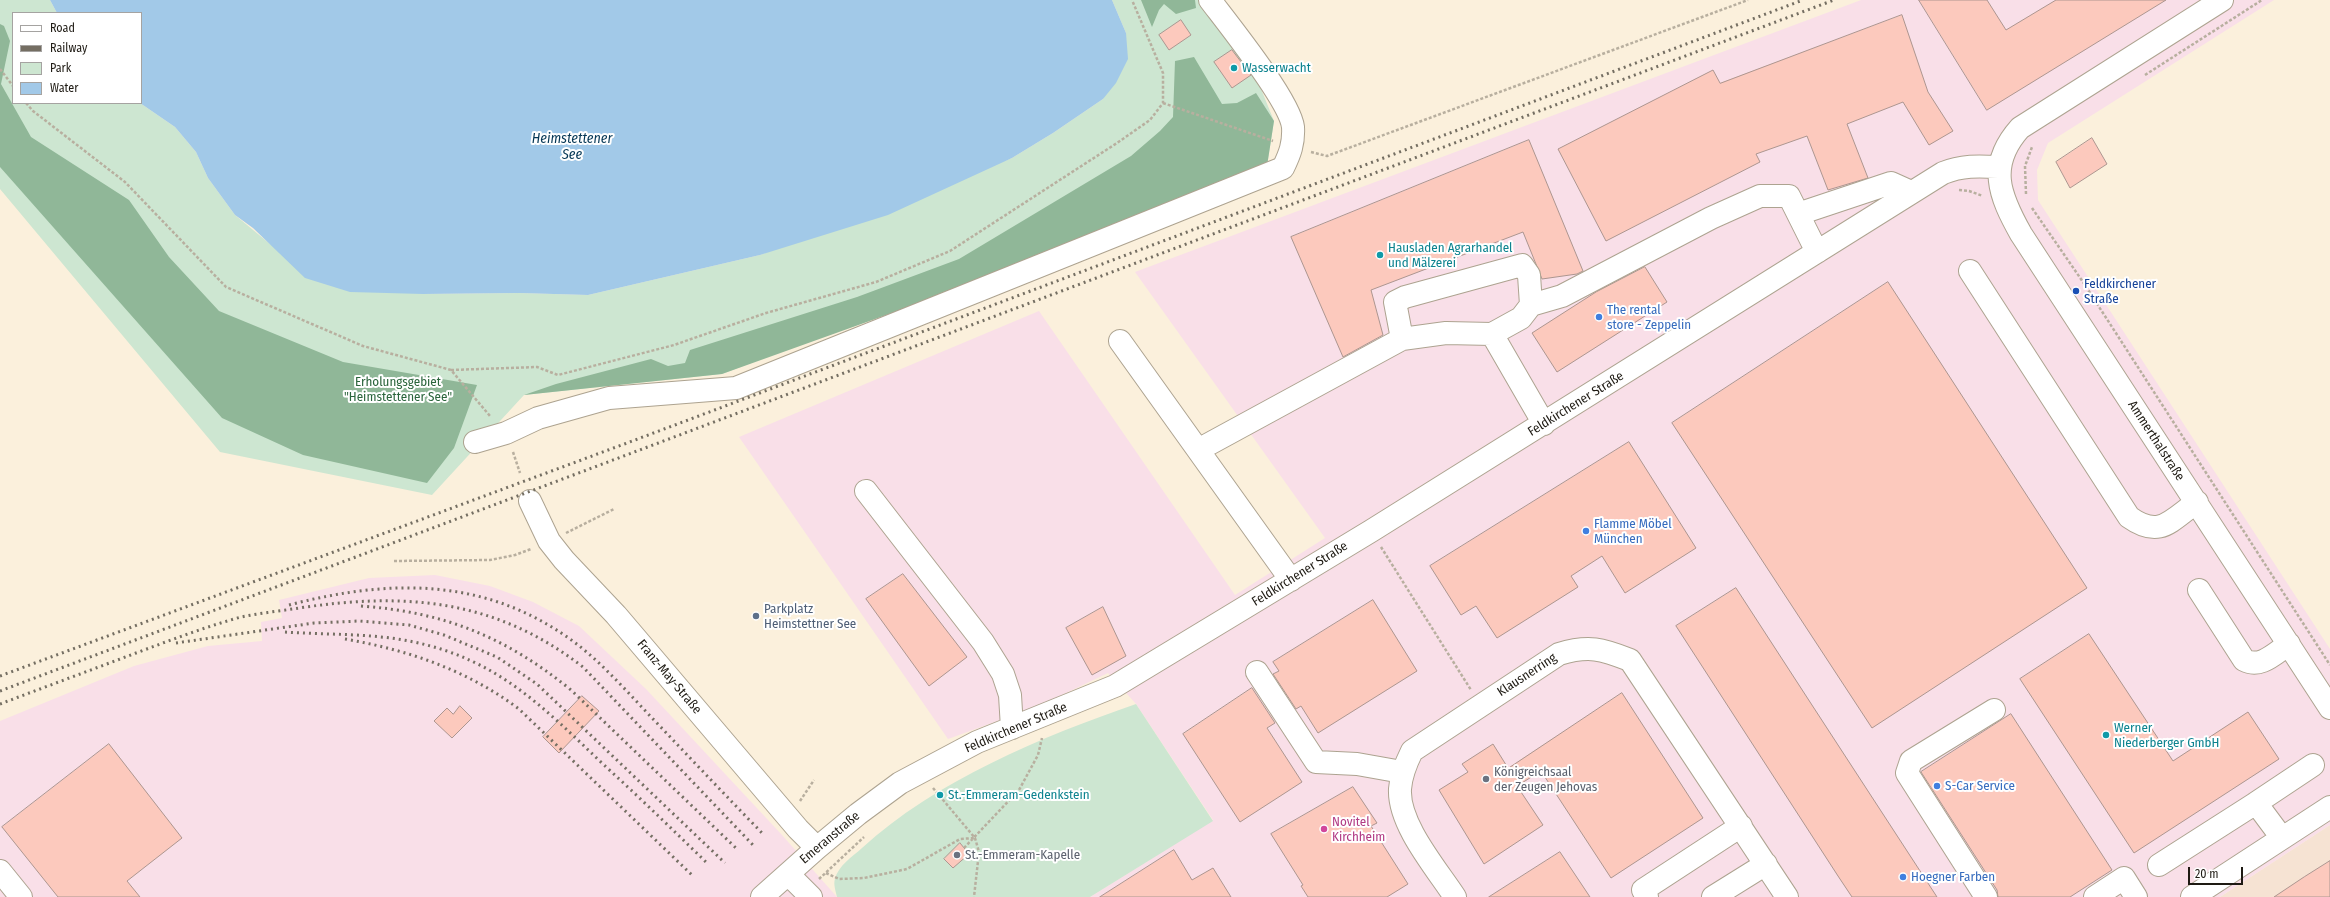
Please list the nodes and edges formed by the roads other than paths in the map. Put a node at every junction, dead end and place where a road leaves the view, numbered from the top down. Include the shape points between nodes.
1 (1210, 0) edge
2 (2222, 0) edge
3 (2000, 167) junction
4 (1911, 192) junction
5 (1798, 214) junction
6 (1817, 252) junction
7 (1970, 271) dead end
8 (1531, 305) junction
9 (1492, 334) junction
10 (1402, 339) junction
11 (1120, 340) dead end
12 (1544, 424) junction
13 (475, 442) dead end
14 (1198, 450) junction
15 (866, 491) dead end
16 (530, 501) dead end
17 (2197, 502) junction
18 (1291, 580) junction
19 (2199, 590) dead end
20 (2289, 644) junction
21 (1257, 672) dead end
22 (2330, 708) edge
23 (1994, 710) dead end
24 (1012, 728) junction
25 (2314, 765) dead end
26 (1402, 772) junction
27 (900, 783) joint
28 (2256, 803) junction
29 (2330, 807) edge
30 (1741, 826) junction
31 (2282, 838) junction
32 (817, 848) junction
33 (1766, 864) junction
34 (2159, 865) dead end
35 (0, 871) edge
36 (788, 874) junction
37 (808, 894) edge
38 (21, 897) edge
39 (762, 897) edge
40 (1455, 897) edge
41 (1647, 897) edge
42 (1712, 897) edge
43 (1787, 897) edge
44 (1986, 897) edge
45 (2095, 897) edge
46 (2136, 897) edge
47 (2192, 897) edge

1 - 13 street via 1282,100 1292,126 1293,147 1283,168 736,388 609,398 538,418 506,433
2 - 3 street via 2031,119 2012,137 2003,153
3 - 4 street, Feldkirchener Straße via 1958,167 1943,172
3 - 17 street, Ammerthalstraße via 1999,185 2002,197 2021,234
4 - 5 street via 1891,183
4 - 6 street, Feldkirchener Straße
5 - 6 street
5 - 8 street via 1789,196 1760,196 1711,218 1562,296
6 - 12 street, Feldkirchener Straße
7 - 17 street via 2129,517 2150,528 2160,528
8 - 9 street via 1521,318
8 - 10 street via 1529,275 1522,265 1405,297 1395,302
9 - 10 street via 1446,333
9 - 12 street
10 - 14 street
11 - 14 street
12 - 18 street, Feldkirchener Straße
14 - 18 street
15 - 24 street via 983,642 1003,674 1010,695
16 - 32 street, Franz-May-Straße via 557,537 564,560 616,615
17 - 20 street, Ammerthalstraße
18 - 24 street, Feldkirchener Straße via 1115,686
19 - 20 street via 2244,660 2252,664 2260,663
20 - 22 street, Ammerthalstraße
21 - 26 street via 1316,762 1358,764
23 - 44 street via 1911,762 1907,773
24 - 27 street, Feldkirchener Straße via 977,742
25 - 28 street
26 - 30 street, Klausnerring via 1412,751 1559,654 1579,648 1601,649 1630,660
26 - 40 street, Klausnerring via 1402,810 1413,833
27 - 32 street, Emeranstraße
28 - 31 street
28 - 34 street
29 - 31 street
30 - 33 street, Klausnerring
30 - 41 street via 1643,890
31 - 47 street
32 - 36 street, Emeranstraße
33 - 42 street
33 - 43 street, Klausnerring
35 - 38 street
36 - 37 street
36 - 39 street, Emeranstraße
45 - 46 street via 2124,878

